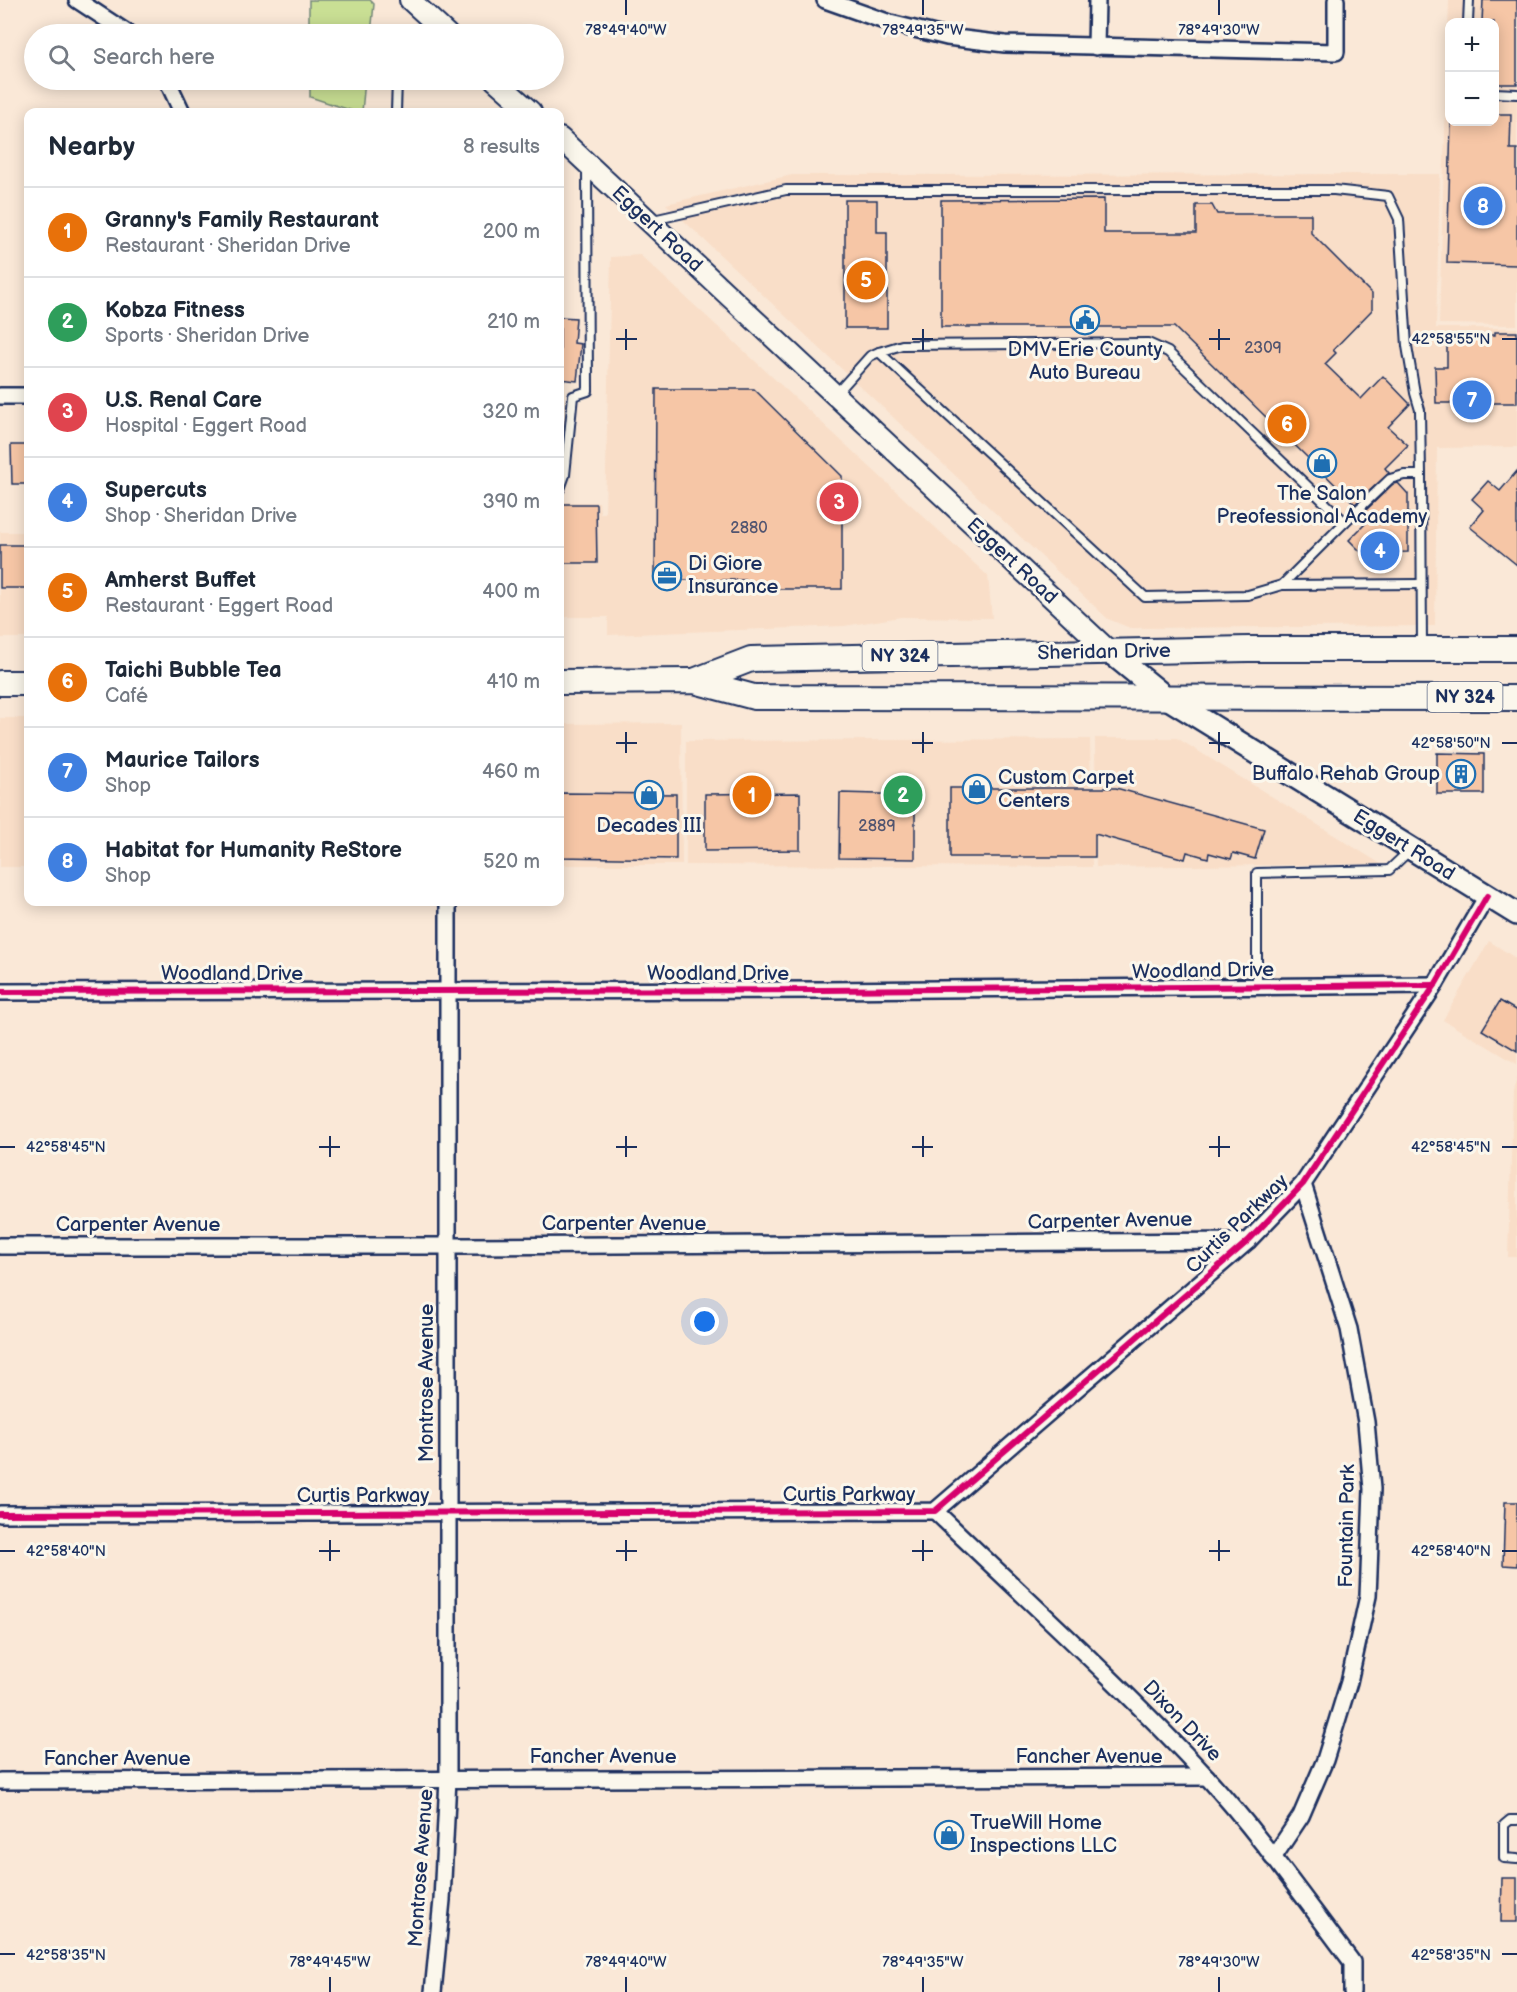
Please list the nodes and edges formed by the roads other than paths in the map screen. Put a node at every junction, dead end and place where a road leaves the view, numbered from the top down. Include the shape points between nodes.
1 (76, 0) edge
2 (410, 0) edge
3 (825, 0) edge
4 (1097, 0) edge
5 (1336, 0) edge
6 (1468, 0) edge
7 (1468, 18) edge
8 (113, 24) edge
9 (436, 24) edge
10 (1096, 47) junction
11 (172, 90) edge
12 (397, 90) edge
13 (506, 90) edge
14 (1499, 93) edge
15 (1517, 94) edge
16 (180, 108) edge
17 (396, 108) edge
18 (526, 108) edge
19 (564, 142) edge
20 (587, 164) junction
21 (648, 221) junction
22 (879, 351) junction
23 (835, 395) junction
24 (0, 396) edge
25 (24, 396) edge
26 (1421, 475) junction
27 (564, 478) edge
28 (1344, 522) junction
29 (1421, 584) junction
30 (1282, 585) junction
31 (1422, 648) junction
32 (1517, 649) edge
33 (1110, 652) junction
34 (694, 681) junction
35 (564, 682) edge
36 (0, 683) edge
37 (24, 683) edge
38 (1164, 696) junction
39 (1517, 698) edge
40 (1411, 849) junction
41 (1487, 896) junction
42 (448, 906) edge
43 (1517, 914) edge
44 (1435, 985) junction
45 (1257, 987) junction
46 (448, 990) junction
47 (0, 992) edge
48 (1303, 1184) junction
49 (1248, 1241) junction
50 (0, 1246) edge
51 (448, 1246) junction
52 (935, 1511) junction
53 (448, 1513) junction
54 (0, 1514) edge
55 (1207, 1777) junction
56 (448, 1779) junction
57 (0, 1780) edge
58 (1517, 1820) edge
59 (1273, 1858) junction
60 (1517, 1859) edge
61 (433, 1992) edge
62 (1352, 1992) edge

1 - 8 street
2 - 9 street
3 - 10 street via 890,23 947,37
4 - 10 street
5 - 10 street via 1336,52
6 - 7 lane
11 - 16 street
12 - 17 lane
13 - 18 street
14 - 15 lane
19 - 20 street, Eggert Road
20 - 21 street, Eggert Road
20 - 27 lane via 588,391 573,396
21 - 23 street, Eggert Road
21 - 26 lane via 786,190 1334,190 1389,196 1399,219 1407,346 1420,410
22 - 23 lane
22 - 28 lane via 902,345 1148,343 1168,352
22 - 30 lane via 1145,597 1248,596
23 - 33 street, Eggert Road
24 - 25 street
26 - 28 lane via 1390,479
26 - 29 lane
28 - 30 lane
29 - 30 lane
29 - 31 lane
31 - 32 main road, Sheridan Drive / NY 324
31 - 33 main road, Sheridan Drive / NY 324
33 - 34 main road, Sheridan Drive / NY 324 via 751,659
33 - 38 main road, Eggert Road
34 - 35 main road, Sheridan Drive / NY 324
34 - 38 main road, Sheridan Drive / NY 324 via 754,697
36 - 37 main road
38 - 39 main road, Sheridan Drive / NY 324
38 - 40 main road, Eggert Road
40 - 41 main road, Eggert Road
40 - 45 lane via 1389,870 1257,873
41 - 43 main road, Eggert Road
41 - 44 street, Curtis Parkway
42 - 46 street, Montrose Avenue
44 - 45 street, Woodland Drive
44 - 48 street, Curtis Parkway
45 - 46 street, Woodland Drive
46 - 47 street, Woodland Drive
46 - 51 street, Montrose Avenue
48 - 49 street, Curtis Parkway
48 - 59 street, Fountain Park via 1349,1329 1366,1422 1372,1489 1368,1596 1349,1683 1325,1760 1301,1816
49 - 51 street, Carpenter Avenue
49 - 52 street, Curtis Parkway
50 - 51 street, Carpenter Avenue
51 - 53 street, Montrose Avenue
52 - 53 street, Curtis Parkway
52 - 55 street, Dixon Drive via 1107,1675
53 - 54 street, Curtis Parkway
53 - 56 street, Montrose Avenue
55 - 56 street, Fancher Avenue
55 - 59 street, Dixon Drive
56 - 57 street, Fancher Avenue
56 - 61 street, Montrose Avenue
58 - 60 lane via 1504,1825 1504,1858
59 - 62 street, Dixon Drive via 1352,1962

